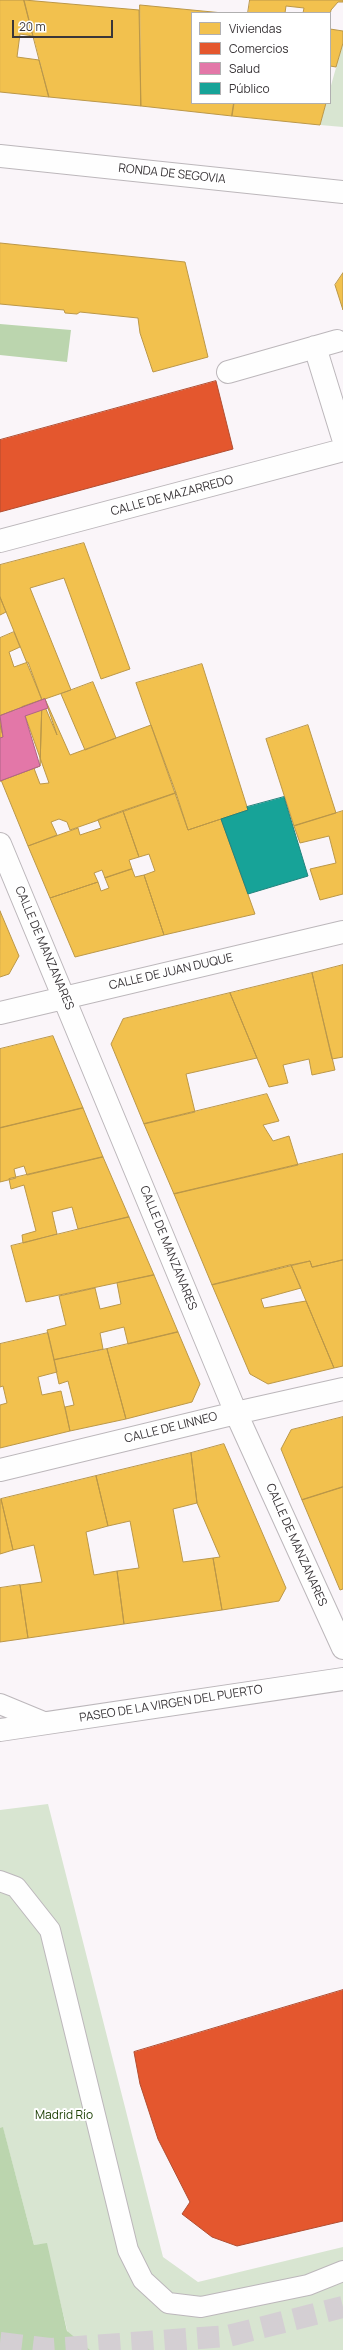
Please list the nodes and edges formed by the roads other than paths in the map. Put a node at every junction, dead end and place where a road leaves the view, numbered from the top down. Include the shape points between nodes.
1 (0, 156) edge
2 (343, 192) edge
3 (337, 341) dead end
4 (315, 347) junction
5 (228, 372) dead end
6 (343, 438) edge
7 (343, 450) edge
8 (0, 541) edge
9 (0, 844) edge
10 (343, 932) edge
11 (65, 997) junction
12 (0, 1013) edge
13 (343, 1389) edge
14 (236, 1412) junction
15 (0, 1470) edge
16 (343, 1648) edge
17 (343, 1679) edge
18 (0, 1704) edge
19 (46, 1723) junction
20 (0, 1730) edge
21 (0, 1881) edge
22 (343, 2270) edge

1 - 2 street, RONDA DE SEGOVIA
3 - 4 street
4 - 5 street
4 - 6 street
7 - 8 street, CALLE DE MAZARREDO
9 - 11 street, CALLE DE MANZANARES
10 - 11 street, CALLE DE JUAN DUQUE
11 - 12 street, CALLE DE JUAN DUQUE
11 - 14 street, CALLE DE MANZANARES
13 - 14 street, CALLE DE LINNEO
14 - 15 street, CALLE DE LINNEO
14 - 16 street, CALLE DE MANZANARES
17 - 19 street, PASEO DE LA VIRGEN DEL PUERTO
18 - 19 lane
19 - 20 street, PASEO DE LA VIRGEN DEL PUERTO
21 - 22 lane via 16,1887 50,1930 128,2250 143,2280 168,2303 201,2307 308,2285

